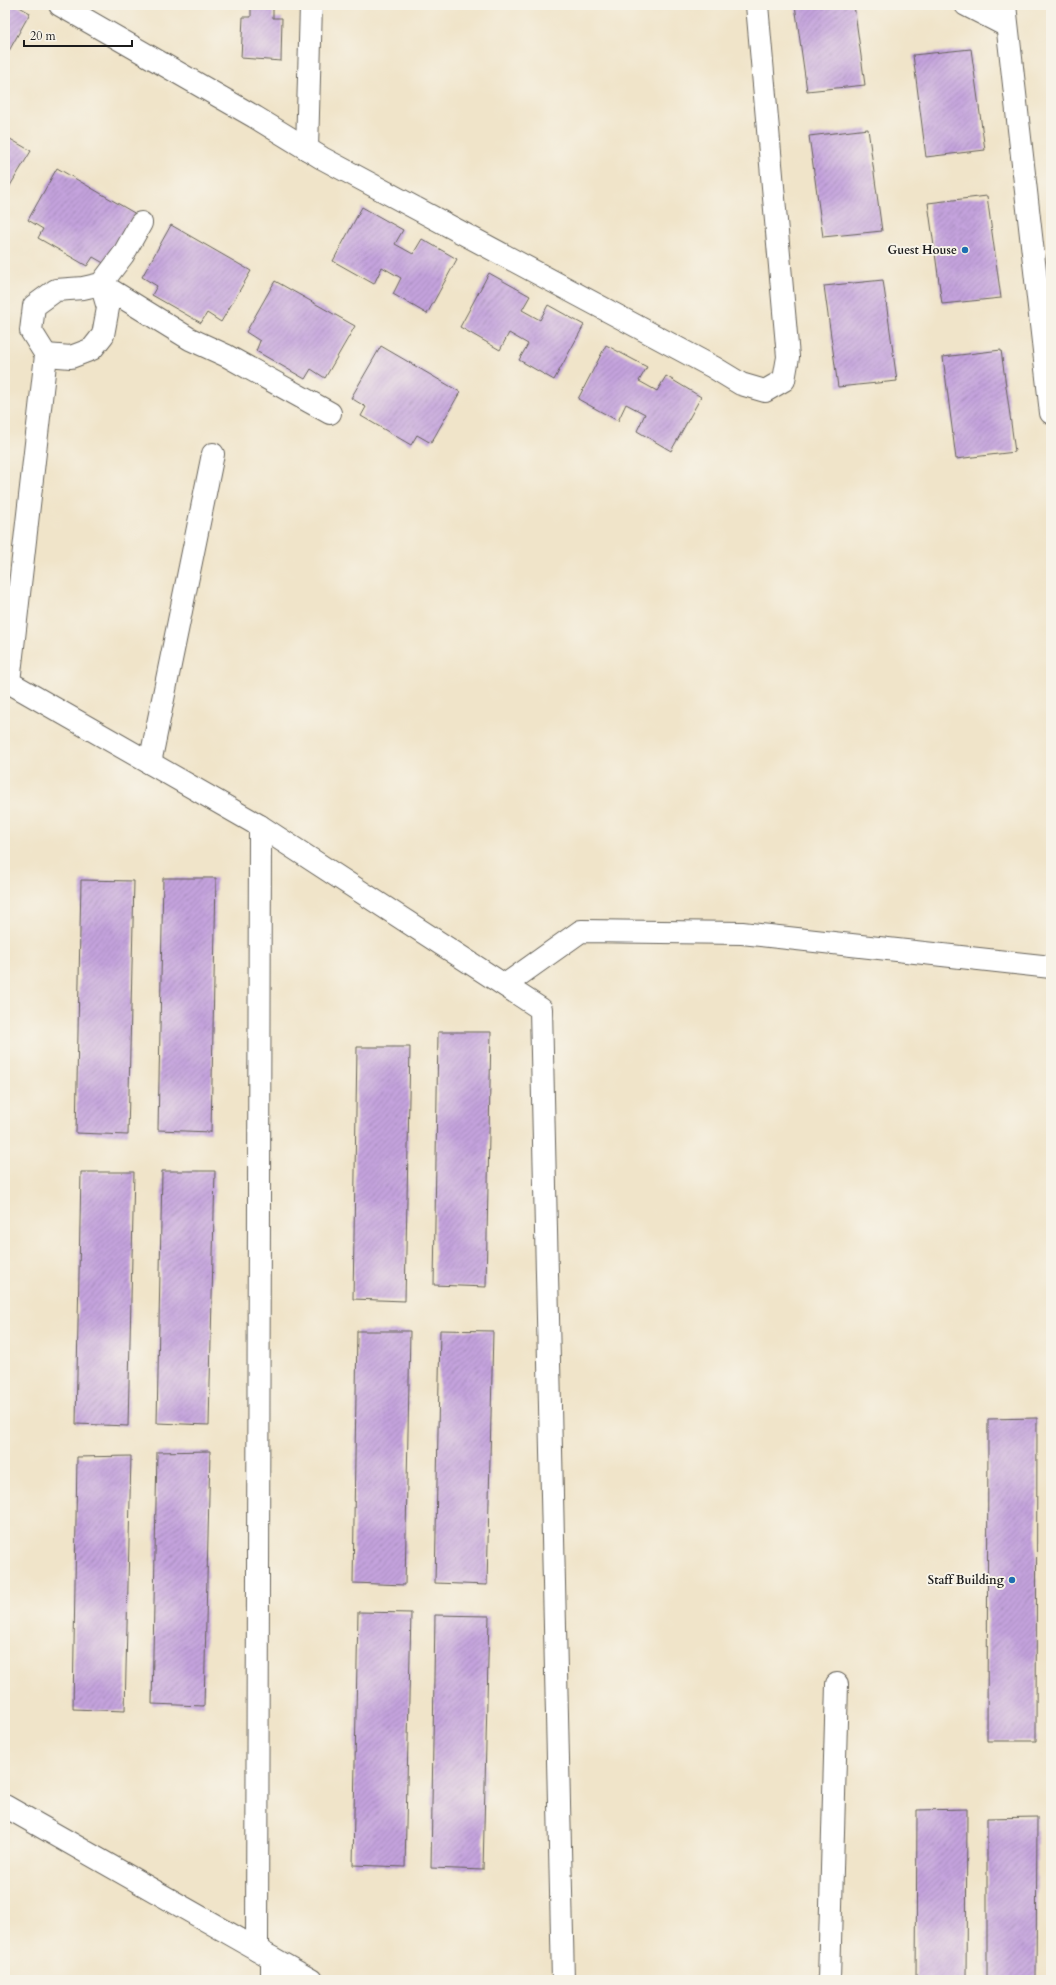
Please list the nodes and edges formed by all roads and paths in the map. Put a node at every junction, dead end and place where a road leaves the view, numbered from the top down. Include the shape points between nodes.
1 (312, 5) edge
2 (757, 5) edge
3 (966, 5) edge
4 (1005, 5) edge
5 (63, 6) edge
6 (1007, 26) junction
7 (307, 149) junction
8 (141, 223) dead end
9 (101, 284) junction
10 (46, 355) junction
11 (330, 413) dead end
12 (1051, 413) edge
13 (213, 454) dead end
14 (7, 681) edge
15 (150, 763) junction
16 (260, 826) junction
17 (1051, 966) edge
18 (505, 985) junction
19 (837, 1684) dead end
20 (5, 1806) edge
21 (265, 1953) junction
22 (272, 1980) edge
23 (312, 1980) edge
24 (563, 1980) edge
25 (829, 1980) edge

1 - 7 street
2 - 7 street via 788,357 784,380 766,391 741,384
3 - 6 street
4 - 6 street
5 - 7 street
6 - 12 street
8 - 9 street via 123,255
9 - 10 street via 108,308 103,335 92,350 71,357
9 - 10 street via 56,290 34,306 31,331
9 - 11 street via 190,339 227,356
10 - 14 street
13 - 15 street
14 - 15 street
15 - 16 street
16 - 18 street
16 - 21 street
17 - 18 street via 742,933 581,931
18 - 24 street via 541,1009
19 - 25 street
20 - 21 street
21 - 22 street
21 - 23 street

